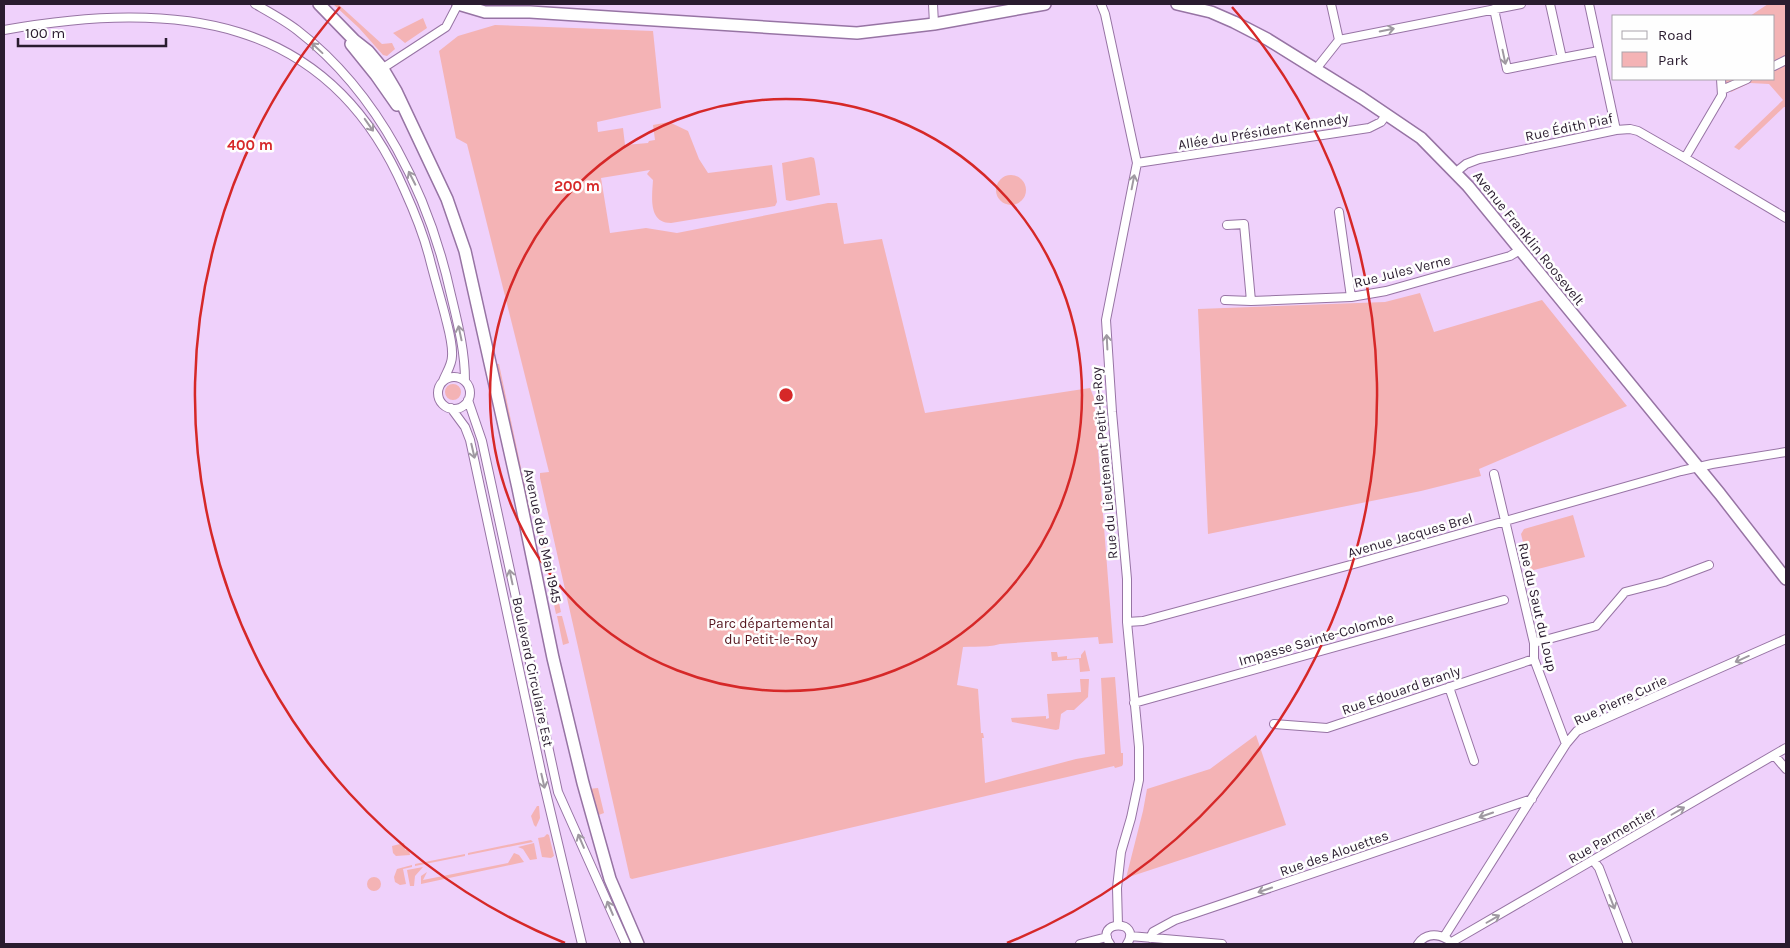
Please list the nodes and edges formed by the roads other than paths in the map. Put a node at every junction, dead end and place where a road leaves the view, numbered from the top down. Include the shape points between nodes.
1 (255, 4) edge
2 (311, 4) edge
3 (319, 4) edge
4 (458, 4) edge
5 (933, 4) edge
6 (1045, 4) edge
7 (1101, 4) edge
8 (1177, 4) edge
9 (1331, 4) edge
10 (1521, 4) edge
11 (1550, 4) edge
12 (1589, 4) edge
13 (1494, 9) junction
14 (86, 11) dead end
15 (934, 24) junction
16 (4, 30) edge
17 (277, 40) dead end
18 (1339, 40) junction
19 (357, 51) junction
20 (1599, 51) junction
21 (1562, 58) junction
22 (383, 69) junction
23 (1316, 69) junction
24 (1721, 80) edge
25 (1745, 80) edge
26 (1722, 90) junction
27 (1387, 114) junction
28 (1616, 130) junction
29 (417, 135) junction
30 (1685, 158) junction
31 (1137, 163) junction
32 (1456, 172) junction
33 (1339, 212) dead end
34 (1786, 218) edge
35 (1227, 225) dead end
36 (1520, 250) junction
37 (1350, 297) junction
38 (1225, 300) dead end
39 (1251, 301) junction
40 (443, 381) junction
41 (465, 381) junction
42 (468, 400) junction
43 (451, 408) junction
44 (1786, 452) edge
45 (1698, 468) junction
46 (1494, 474) dead end
47 (1504, 522) junction
48 (1708, 565) dead end
49 (1786, 579) edge
50 (1504, 600) dead end
51 (1127, 622) junction
52 (1786, 639) edge
53 (1534, 643) junction
54 (1534, 659) junction
55 (1449, 687) junction
56 (1134, 703) junction
57 (1274, 724) dead end
58 (1566, 744) junction
59 (1786, 748) edge
60 (1774, 755) junction
61 (1474, 761) dead end
62 (1786, 769) edge
63 (1532, 799) junction
64 (1593, 860) junction
65 (1118, 925) junction
66 (1130, 936) junction
67 (1150, 938) junction
68 (1108, 940) edge
69 (1448, 941) edge
70 (582, 944) edge
71 (626, 944) edge
72 (638, 944) edge
73 (1080, 944) edge
74 (1127, 944) edge
75 (1222, 944) edge
76 (1418, 944) edge
77 (1628, 944) edge

41 -> 1 street via 464,353 442,255 424,202 398,152 367,101 331,61 296,30
2 - 19 main road, Avenue du 8 Mai 1945
3 - 22 main road, Avenue du 8 Mai 1945
4 - 15 main road via 485,12 622,17 825,32 857,33
4 - 22 street via 446,27
5 - 15 street
6 - 15 main road
7 - 31 street, Rue du Lieutenant Petit-le-Roy
8 - 23 main road, Avenue Franklin Roosevelt via 1211,12 1234,22
9 - 18 street
10 - 13 street
11 - 21 street
12 - 20 street
18 -> 13 street
13 -> 21 street via 1507,69
14 - 16 street
17 -> 40 street via 326,75 353,104 393,163 428,251 450,335 452,358
18 - 23 street
19 - 22 street via 377,70
19 - 29 main road, Avenue du 8 Mai 1945
20 - 21 street
20 - 28 street
22 - 29 main road, Avenue du 8 Mai 1945
23 - 27 main road, Avenue Franklin Roosevelt
24 - 26 street
25 - 26 street
26 - 30 street
27 - 31 street, Allée du Président Kennedy via 1370,128
27 - 32 main road, Avenue Franklin Roosevelt via 1421,138
28 - 30 street, Rue Édith Piaf via 1638,131
28 - 32 street, Rue Édith Piaf via 1479,159
29 - 72 main road, Avenue du 8 Mai 1945 via 447,199 465,251 583,783 610,879
30 - 34 street, Rue Édith Piaf
51 -> 31 street, Rue du Lieutenant Petit-le-Roy via 1127,579 1106,320
32 - 36 main road, Avenue Franklin Roosevelt
33 - 37 street
35 - 39 street via 1244,224
36 - 37 street, Rue Jules Verne via 1510,256 1386,291
36 - 45 main road, Avenue Franklin Roosevelt
37 - 39 street, Rue Jules Verne
38 - 39 street, Rue Jules Verne
40 - 41 street via 452,377
40 - 43 street via 438,388 439,398
41 - 42 street via 470,390
42 - 43 street via 461,407
71 -> 42 street via 558,792 482,441
43 -> 70 street, Boulevard Circulaire Est via 470,440 542,776
44 - 45 street, Avenue Jacques Brel
45 - 47 street, Avenue Jacques Brel
45 - 49 main road, Avenue Franklin Roosevelt
46 - 47 street, Rue du Saut du Loup
47 - 51 street, Avenue Jacques Brel via 1143,621
47 - 53 street, Rue du Saut du Loup
48 - 53 street via 1664,582 1625,592 1596,626
50 - 56 street, Impasse Sainte-Colombe
51 - 56 street, Rue du Lieutenant Petit-le-Roy
52 -> 58 street, Rue Pierre Curie via 1577,731
53 - 54 street, Rue du Saut du Loup
54 - 55 street, Rue Edouard Branly
54 - 58 street, Rue du Saut du Loup
55 - 57 street, Rue Edouard Branly via 1327,728
55 - 61 street
56 - 65 street, Rue du Lieutenant Petit-le-Roy via 1139,780 1121,852 1117,888
58 - 63 street, Rue Pierre Curie
59 - 60 street, Rue Parmentier
60 - 62 street
64 -> 60 street, Rue Parmentier
63 -> 67 street, Rue des Alouettes via 1175,920 1153,932
63 - 69 street, Rue Pierre Curie
69 -> 64 street, Rue Parmentier
64 -> 77 street
65 - 66 street via 1127,929
65 - 68 street via 1111,927
66 - 67 street
66 - 74 street
67 - 75 street
68 - 73 street
69 - 76 street via 1432,935

